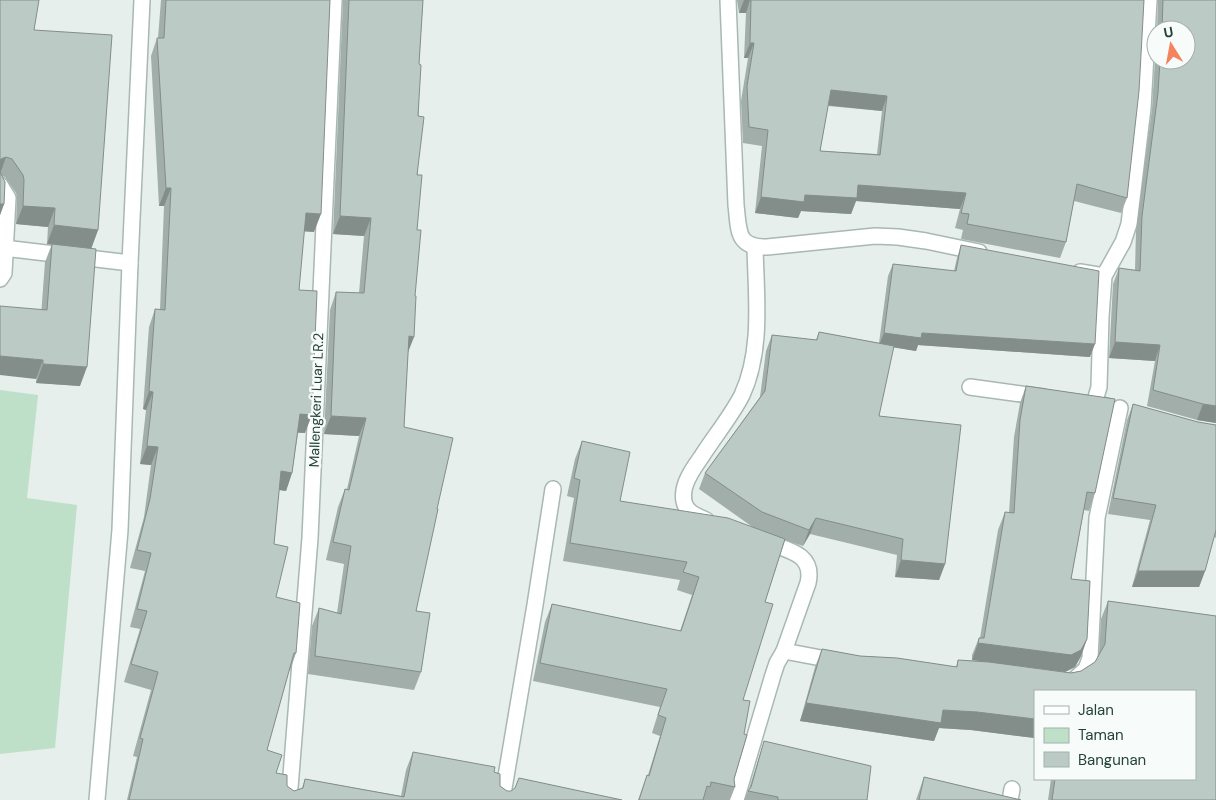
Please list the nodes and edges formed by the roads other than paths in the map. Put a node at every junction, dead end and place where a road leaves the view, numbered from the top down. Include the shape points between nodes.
1 (142, 0) edge
2 (334, 0) edge
3 (728, 0) edge
4 (1148, 0) edge
5 (0, 185) edge
6 (755, 247) junction
7 (4, 248) junction
8 (998, 256) edge
9 (130, 263) junction
10 (1065, 269) edge
11 (1104, 276) junction
12 (0, 279) edge
13 (970, 387) dead end
14 (1056, 399) edge
15 (1075, 401) edge
16 (1094, 404) junction
17 (554, 489) dead end
18 (720, 525) edge
19 (747, 535) edge
20 (784, 651) junction
21 (855, 665) edge
22 (1057, 681) edge
23 (97, 800) edge
24 (289, 800) edge
25 (502, 800) edge
26 (736, 800) edge

1 - 9 street
2 - 24 street, Mallengkeri Luar LR.2 via 310,538
3 - 6 street via 736,206 740,234
4 - 11 street via 1143,108 1130,224
5 - 7 street via 8,198
6 - 8 street via 875,236 898,237
6 - 18 street via 757,307 754,357 742,395 692,471 684,490 687,510 692,515
7 - 9 street
7 - 12 street via 4,273
9 - 23 street via 120,530
10 - 11 street
11 - 16 street via 1099,387
13 - 14 street
15 - 16 street
16 - 22 street via 1126,409 1097,518 1090,658 1086,669 1076,679
17 - 25 street
19 - 20 street via 802,556 809,565 808,583
20 - 21 street
20 - 26 street via 777,662

